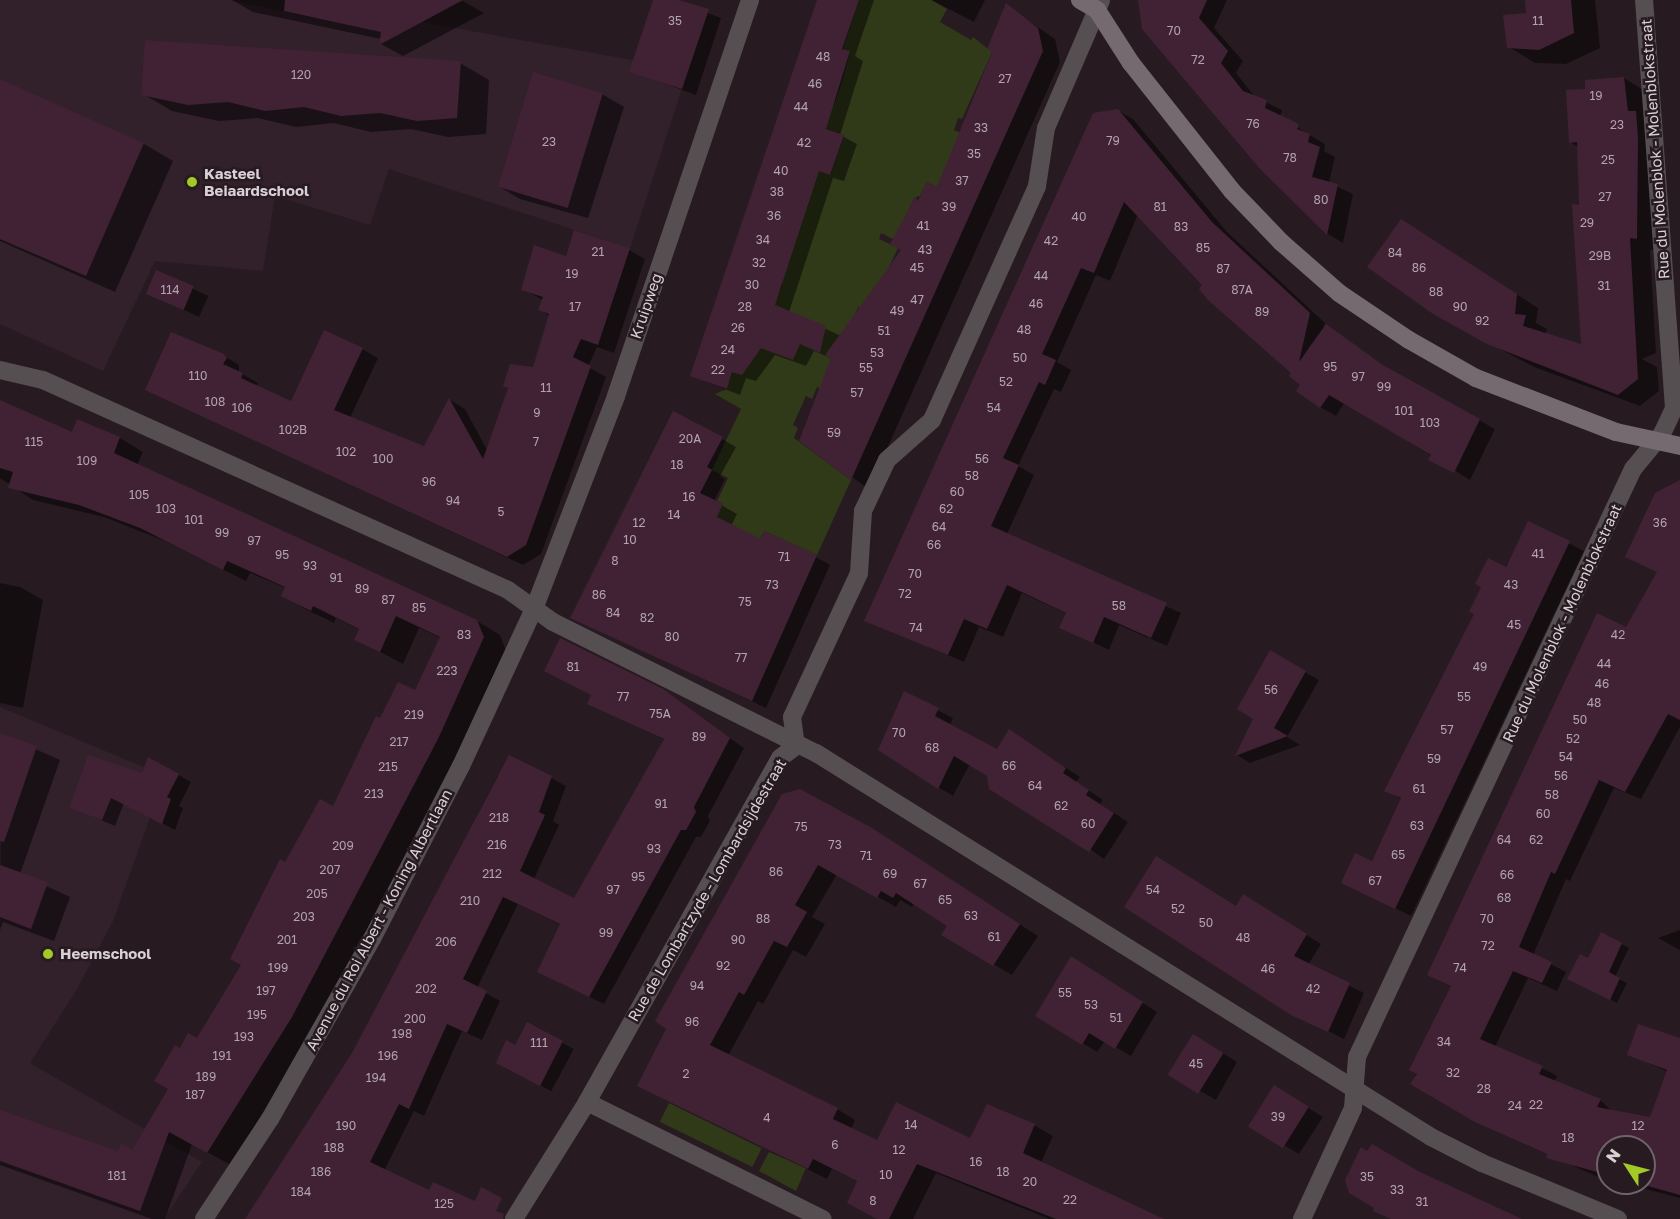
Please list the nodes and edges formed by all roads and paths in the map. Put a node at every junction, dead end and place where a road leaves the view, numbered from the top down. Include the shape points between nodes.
1 (750, 0) edge
2 (1080, 0) edge
3 (1644, 0) edge
4 (1099, 5) edge
5 (0, 370) edge
6 (1656, 441) junction
7 (1680, 446) edge
8 (534, 609) junction
9 (796, 746) junction
10 (1354, 1089) junction
11 (587, 1102) junction
12 (204, 1219) edge
13 (514, 1219) edge
14 (823, 1219) edge
15 (1302, 1219) edge
16 (1618, 1219) edge

1 - 8 street, Kruipweg via 616,396
2 - 4 street
3 - 6 street, Rue du Molenblok - Molenblokstraat via 1674,408
4 - 6 street via 1131,63 1232,191 1331,286 1408,340 1476,378 1616,432
4 - 9 street, Rue de Lombartzyde - Lombardsijdestraat via 1046,128 1037,186 932,420 887,460 863,511 859,573 792,717
5 - 8 street via 54,385 508,590
6 - 7 street
6 - 10 street, Rue du Molenblok - Molenblokstraat via 1633,470 1358,1057
8 - 9 street via 751,719
8 - 12 street, Avenue du Roi Albert - Koning Albertlaan via 461,766 372,939 281,1101
9 - 10 street via 816,753
9 - 11 street, Rue de Lombartzyde - Lombardsijdestraat via 780,758
10 - 15 street, Rue du Molenblok - Molenblokstraat via 1349,1120
10 - 16 street via 1456,1150
11 - 13 street, Rue de Lombartzyde - Lombardsijdestraat
11 - 14 street

